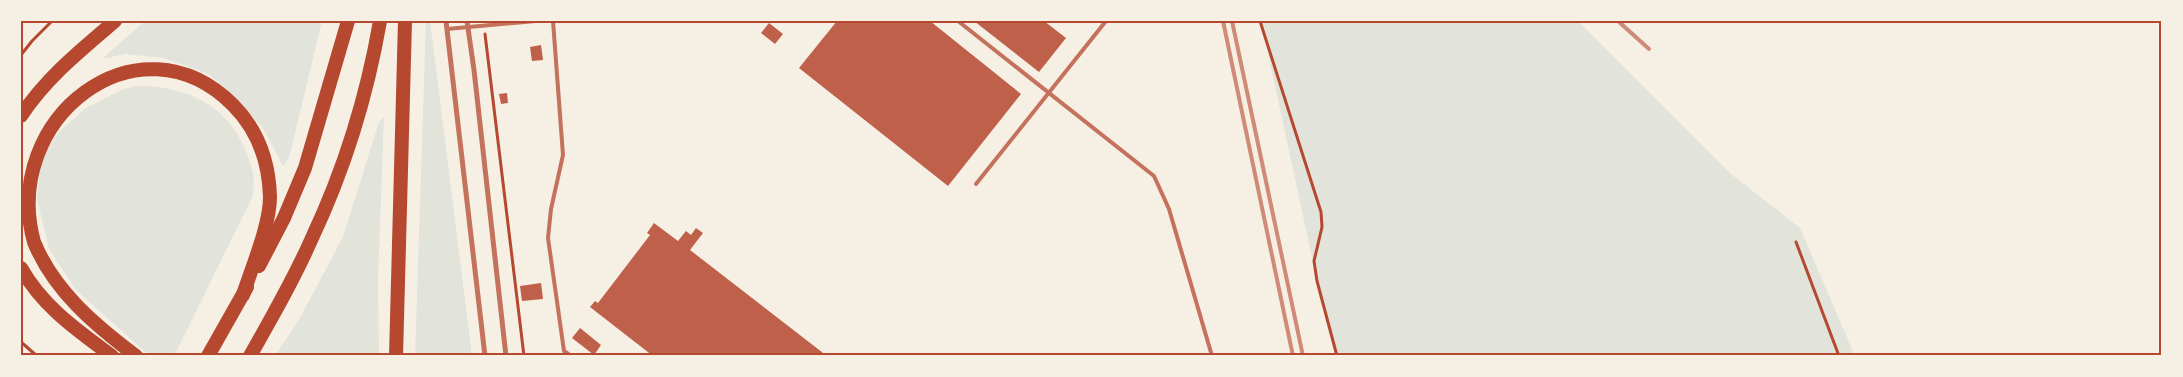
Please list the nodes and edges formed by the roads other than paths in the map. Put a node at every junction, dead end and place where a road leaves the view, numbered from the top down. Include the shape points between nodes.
1 (115, 21) edge
2 (380, 21) edge
3 (405, 21) edge
4 (446, 21) edge
5 (536, 21) edge
6 (553, 21) edge
7 (958, 21) edge
8 (1106, 21) edge
9 (348, 23) edge
10 (467, 24) edge
11 (447, 29) junction
12 (1050, 94) junction
13 (21, 116) edge
14 (976, 184) dead end
15 (21, 268) edge
16 (244, 295) junction
17 (112, 356) edge
18 (136, 356) edge
19 (208, 356) edge
20 (250, 356) edge
21 (396, 356) edge
22 (485, 356) edge
23 (506, 356) edge
24 (571, 356) edge
25 (1212, 356) edge

1 - 13 highway via 62,67
2 - 20 highway via 364,97 332,193 287,290
3 - 21 highway
4 - 11 street
5 - 10 lane via 484,26
6 - 24 lane via 563,155 548,238 564,350
7 - 12 lane
8 - 12 lane
9 - 16 highway via 305,168 284,218
10 - 11 lane
10 - 23 street
11 - 22 street
12 - 14 lane
12 - 25 lane via 1154,176 1169,209
15 - 17 highway via 45,303
16 - 18 highway via 263,234 270,198 263,149 246,118 221,93 173,72 147,70 116,74 82,89 50,117 30,152 24,183 27,224 42,261 70,298
16 - 19 highway

